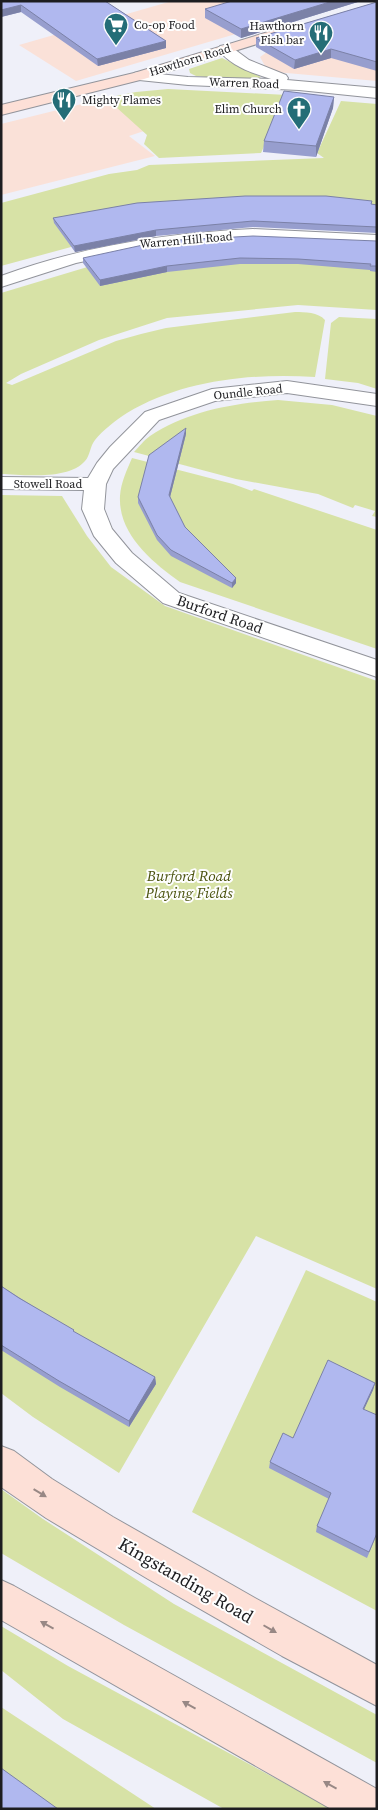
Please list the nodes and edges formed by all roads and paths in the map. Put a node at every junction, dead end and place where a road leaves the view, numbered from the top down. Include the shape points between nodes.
1 (309, 24) edge
2 (225, 49) junction
3 (176, 65) junction
4 (139, 76) junction
5 (188, 81) junction
6 (299, 85) junction
7 (377, 92) edge
8 (1, 110) edge
9 (377, 240) edge
10 (1, 282) edge
11 (377, 400) edge
12 (1, 484) edge
13 (95, 484) junction
14 (377, 669) edge
15 (1, 1464) edge
16 (1, 1599) edge
17 (377, 1686) edge
18 (372, 1809) edge

1 - 2 street, Hawthorn Road
2 - 3 street, Hawthorn Road
2 - 6 street, Warren Road via 232,57 258,70
3 - 4 street, Hawthorn Road
3 - 5 street, Warren Road
4 - 5 street, Warren Road
4 - 8 street, Hawthorn Road
5 - 6 street, Warren Road
6 - 7 street, Warren Road
9 - 10 street, Warren Hill Road via 288,235 193,238 134,245 42,266
11 - 13 street, Oundle Road via 287,387 212,394 152,416 116,451
12 - 13 street, Stowell Road
13 - 14 street, Burford Road via 93,508 102,531 124,558 171,598
15 -> 17 street, Kingstanding Road via 28,1486 120,1542 299,1646
18 -> 16 street

